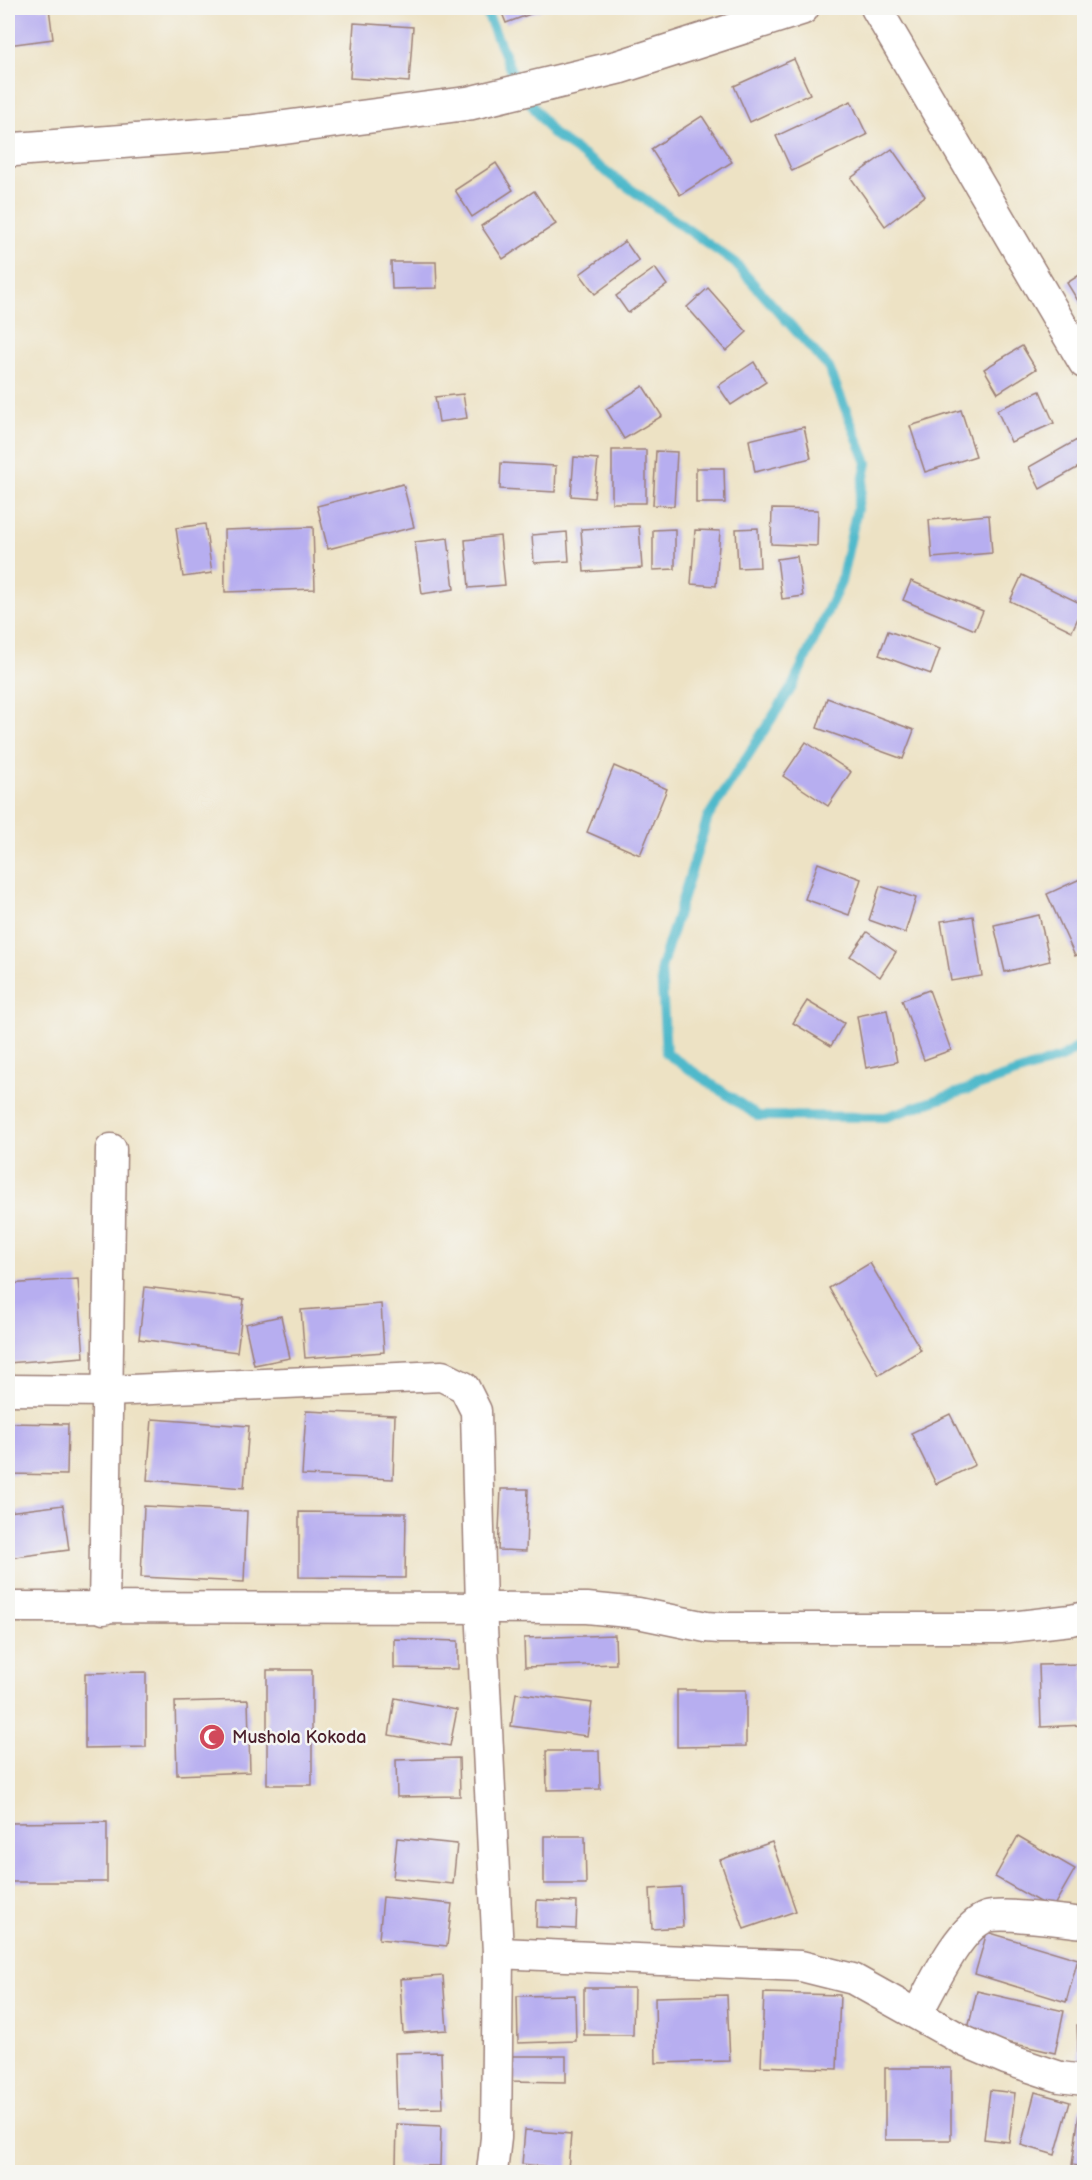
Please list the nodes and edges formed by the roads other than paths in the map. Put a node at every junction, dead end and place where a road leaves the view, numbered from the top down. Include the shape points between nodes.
1 (802, 8) edge
2 (876, 8) edge
3 (8, 150) edge
4 (1084, 363) edge
5 (111, 1149) dead end
6 (8, 1390) edge
7 (109, 1391) junction
8 (8, 1607) edge
9 (481, 1607) junction
10 (104, 1608) junction
11 (1084, 1617) edge
12 (1084, 1923) edge
13 (498, 1953) junction
14 (917, 2014) junction
15 (1084, 2080) edge
16 (492, 2172) edge

1 - 3 main road via 619,67 470,103 250,132
2 - 4 street
5 - 7 street
6 - 7 street
7 - 9 street via 442,1376 464,1387 476,1411
7 - 10 street
8 - 10 street
9 - 10 street
9 - 11 street via 587,1608 720,1628 1001,1628
9 - 13 street
12 - 14 street via 987,1917 967,1931 952,1951
13 - 14 street via 801,1966 853,1979
13 - 16 street via 496,2138
14 - 15 street via 1006,2059 1059,2077

